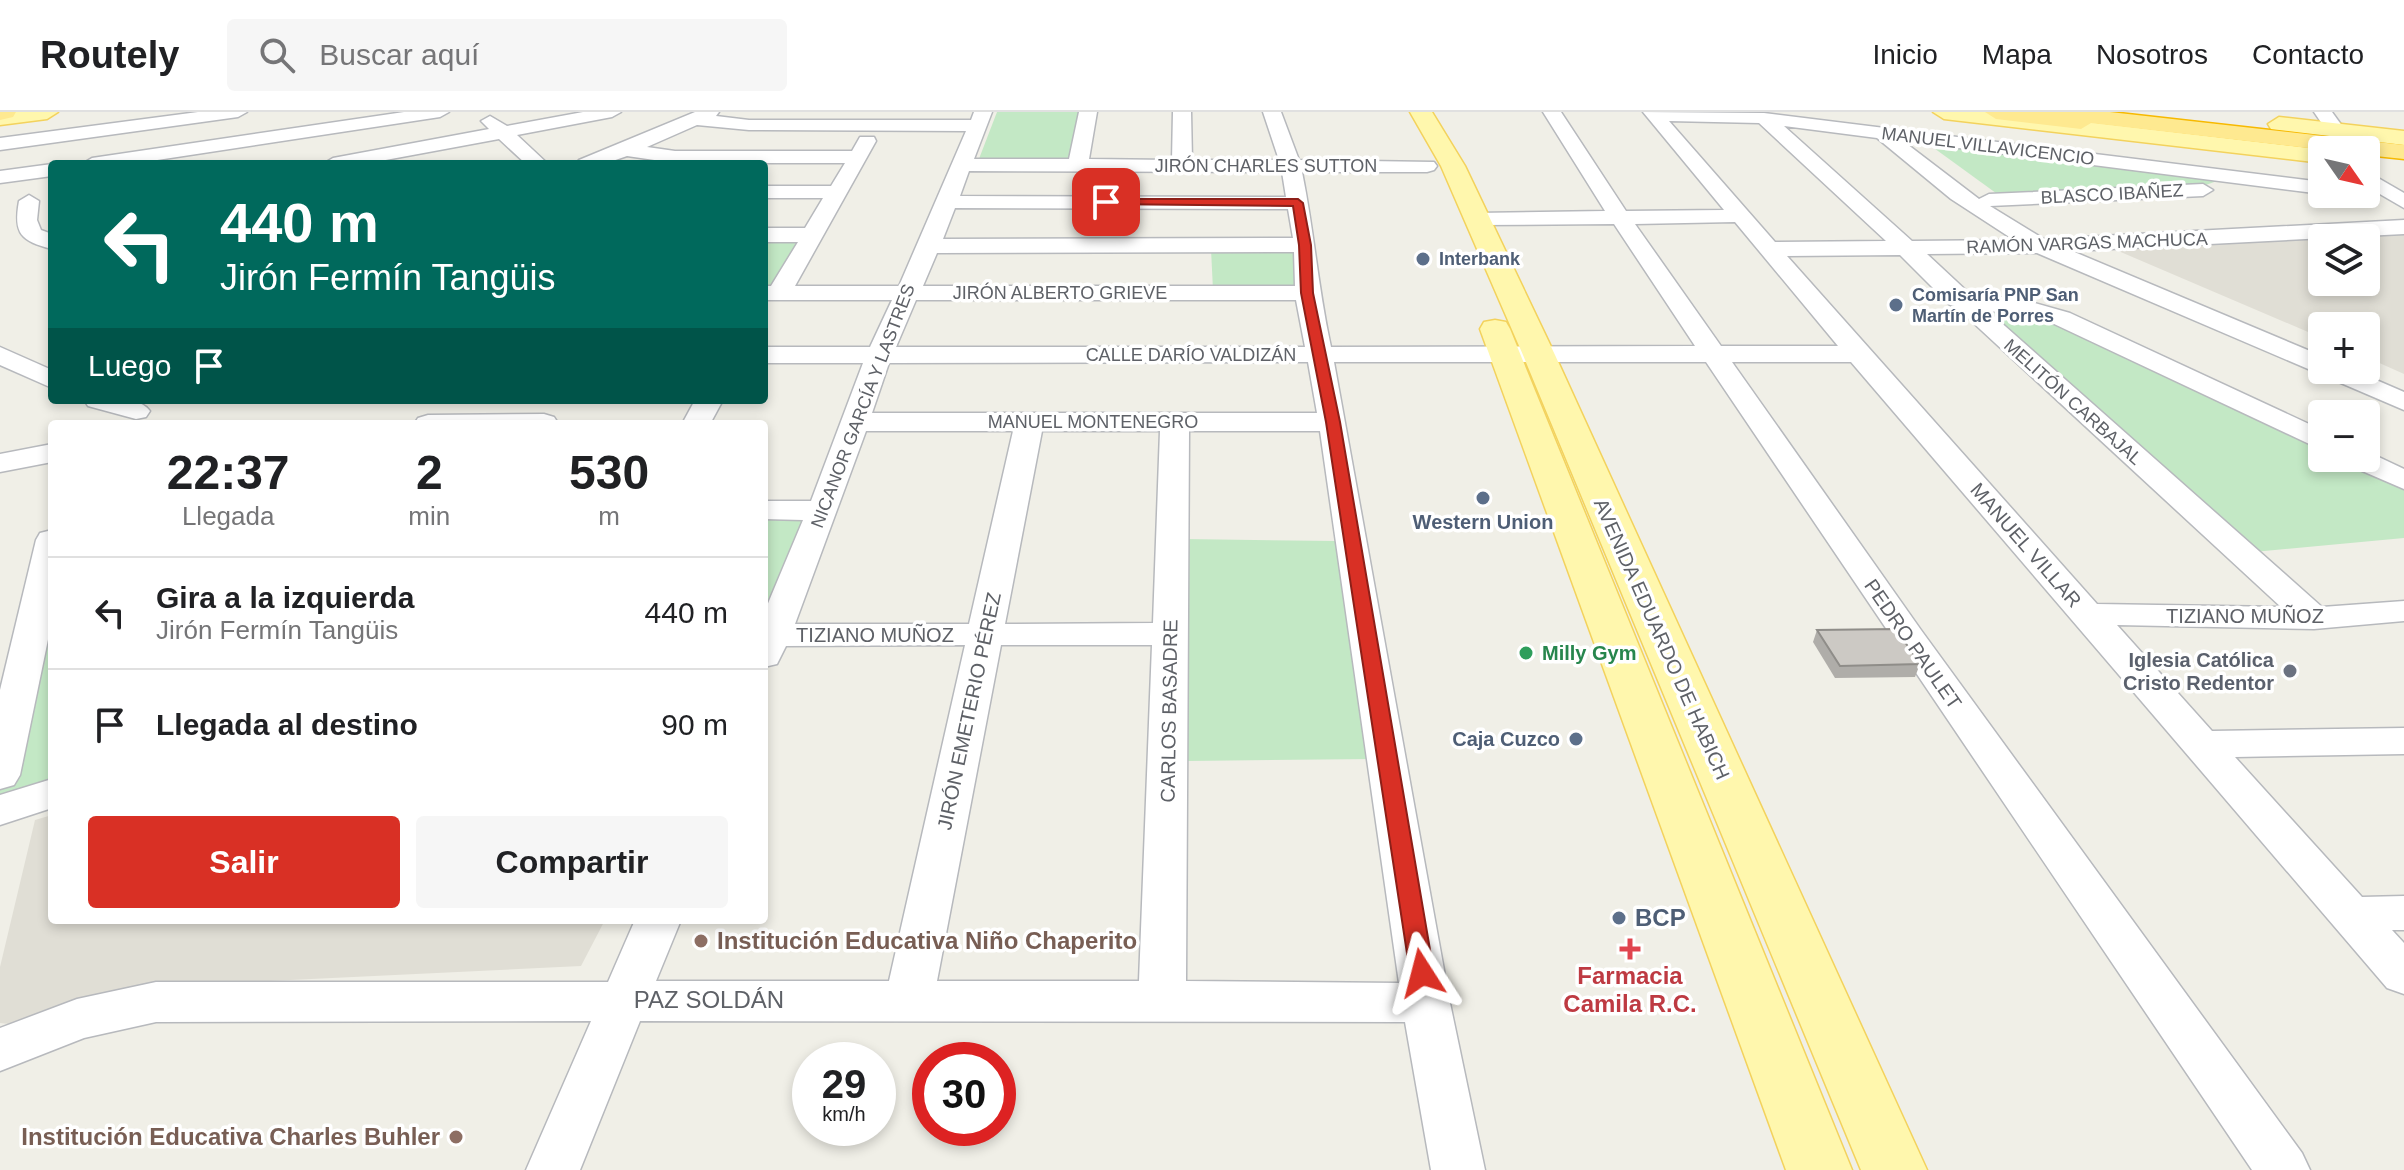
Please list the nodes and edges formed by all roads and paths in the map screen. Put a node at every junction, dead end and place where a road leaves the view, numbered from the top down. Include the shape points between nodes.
1 (47, 112) edge
2 (238, 112) edge
3 (287, 112) edge
4 (440, 112) edge
5 (480, 112) edge
6 (612, 112) edge
7 (1088, 112) edge
8 (1182, 112) edge
9 (1272, 112) edge
10 (1421, 112) edge
11 (1552, 112) edge
12 (1888, 112) edge
13 (1913, 112) edge
14 (1944, 112) edge
15 (1996, 112) edge
16 (2051, 112) edge
17 (2165, 112) edge
18 (2176, 112) edge
19 (2, 114) edge
20 (1653, 114) edge
21 (702, 115) edge
22 (1764, 118) junction
23 (980, 119) edge
24 (877, 126) junction
25 (2330, 131) edge
26 (502, 133) junction
27 (1883, 133) junction
28 (299, 134) junction
29 (1909, 137) junction
30 (1410, 142) dead end
31 (0, 144) edge
32 (2402, 153) edge
33 (2308, 154) edge
34 (2380, 154) edge
35 (610, 157) edge
36 (857, 157) junction
37 (2380, 158) edge
38 (396, 159) edge
39 (120, 160) edge
40 (319, 160) edge
41 (358, 160) edge
42 (533, 160) edge
43 (961, 165) junction
44 (1078, 165) junction
45 (1182, 166) junction
46 (1291, 166) junction
47 (1427, 166) junction
48 (48, 171) edge
49 (2231, 176) junction
50 (0, 177) edge
51 (2308, 186) edge
52 (2380, 187) edge
53 (768, 192) edge
54 (836, 192) junction
55 (2397, 199) edge
56 (48, 200) edge
57 (1989, 200) junction
58 (947, 202) junction
59 (1298, 203) junction
60 (1440, 203) dead end
61 (0, 206) edge
62 (28, 210) junction
63 (48, 214) edge
64 (1619, 216) junction
65 (1738, 216) junction
66 (1477, 219) junction
67 (2404, 227) edge
68 (768, 235) edge
69 (811, 235) junction
70 (48, 241) edge
71 (2071, 243) junction
72 (1305, 245) junction
73 (929, 246) junction
74 (2041, 246) junction
75 (1770, 249) junction
76 (1909, 249) junction
77 (772, 293) edge
78 (906, 293) junction
79 (1307, 293) junction
80 (1959, 300) junction
81 (1486, 308) dead end
82 (2308, 346) edge
83 (1715, 354) junction
84 (1859, 354) junction
85 (0, 355) edge
86 (768, 355) edge
87 (879, 355) junction
88 (1321, 355) junction
89 (1523, 355) junction
90 (2308, 360) edge
91 (2380, 377) edge
92 (48, 378) edge
93 (2362, 384) edge
94 (2404, 387) edge
95 (2404, 402) edge
96 (111, 404) edge
97 (138, 412) edge
98 (854, 422) junction
99 (1029, 422) junction
100 (1175, 422) junction
101 (1333, 422) junction
102 (2308, 434) edge
103 (48, 454) edge
104 (0, 463) edge
105 (2380, 469) edge
106 (2404, 480) edge
107 (768, 510) edge
108 (823, 511) junction
109 (48, 558) edge
110 (2404, 611) edge
111 (2087, 614) junction
112 (2314, 618) junction
113 (985, 634) junction
114 (1170, 634) junction
115 (768, 646) edge
116 (6, 720) edge
117 (2404, 741) edge
118 (2202, 744) junction
119 (0, 775) edge
120 (48, 794) edge
121 (0, 810) edge
122 (2404, 913) edge
123 (2351, 914) junction
124 (656, 924) edge
125 (2404, 975) edge
126 (626, 1000) junction
127 (909, 1000) junction
128 (1162, 1000) junction
129 (1426, 1003) junction
130 (0, 1050) edge
131 (553, 1170) edge
132 (1458, 1170) edge
133 (1819, 1170) edge
134 (1894, 1170) edge
135 (2283, 1170) edge

1 - 19 main road
2 - 31 street
3 - 28 street
4 - 28 street
5 - 26 street
6 - 26 street
7 - 44 street
8 - 45 street
9 - 46 street
10 - 66 main road, AVENIDA EDUARDO DE HABICH
11 - 64 street, PEDRO PAULET
12 - 27 street
13 - 29 street
14 - 33 main road
15 - 25 highway
16 - 32 highway
17 - 32 highway
18 - 25 main road
20 - 22 street, MANUEL VILLAVICENCIO
20 - 65 street, MANUEL VILLAR
21 - 24 street via 749,125
21 - 35 street
22 - 27 street, MANUEL VILLAVICENCIO
22 - 76 street, MELITÓN CARBAJAL
23 - 24 street
23 - 43 street, NICANOR GARCÍA Y LASTRES
24 - 36 street
25 - 32 main road
26 - 38 street
26 - 42 street
27 - 29 street, MANUEL VILLAVICENCIO
27 - 74 street via 1963,199
28 - 39 street
28 - 40 street
29 - 49 street, MANUEL VILLAVICENCIO
29 - 57 street
30 - 47 main road
32 - 34 highway
32 - 37 main road
35 - 36 street
36 - 54 street
38 - 41 street
43 - 44 street, JIRÓN CHARLES SUTTON
43 - 58 street, NICANOR GARCÍA Y LASTRES
44 - 45 street, JIRÓN CHARLES SUTTON
45 - 46 street, JIRÓN CHARLES SUTTON
46 - 47 street, JIRÓN CHARLES SUTTON
46 - 59 street
47 - 60 main road
48 - 50 street
49 - 51 street, MANUEL VILLAVICENCIO
49 - 57 street, BLASCO IBAÑEZ via 2210,190
52 - 55 street
53 - 54 street
54 - 69 street
56 - 62 street
57 - 71 street
58 - 59 street
58 - 73 street, NICANOR GARCÍA Y LASTRES
59 - 72 street
61 - 62 street
62 - 63 street
62 - 70 street via 33,236
64 - 65 street
64 - 66 street
64 - 83 street, PEDRO PAULET
65 - 75 street, MANUEL VILLAR
66 - 89 main road, AVENIDA EDUARDO DE HABICH
67 - 71 street, RAMÓN VARGAS MACHUCA
68 - 69 street
69 - 77 street
71 - 74 street, RAMÓN VARGAS MACHUCA
71 - 82 street
72 - 73 street
72 - 79 street
73 - 78 street, NICANOR GARCÍA Y LASTRES
74 - 76 street, RAMÓN VARGAS MACHUCA
74 - 90 street
75 - 76 street, RAMÓN VARGAS MACHUCA
75 - 84 street, MANUEL VILLAR
76 - 80 street, MELITÓN CARBAJAL
77 - 78 street, JIRÓN ALBERTO GRIEVE
78 - 79 street, JIRÓN ALBERTO GRIEVE
78 - 87 street, NICANOR GARCÍA Y LASTRES
79 - 88 street
80 - 102 street via 2024,307 2061,318
80 - 112 street, MELITÓN CARBAJAL
81 - 89 main road, AVENIDA EDUARDO DE HABICH
83 - 84 street, CALLE DARÍO VALDIZÁN
83 - 89 street, CALLE DARÍO VALDIZÁN
83 - 135 street, PEDRO PAULET
84 - 111 street, MANUEL VILLAR
85 - 92 street
86 - 87 street, CALLE DARÍO VALDIZÁN
87 - 88 street, CALLE DARÍO VALDIZÁN
87 - 98 street, NICANOR GARCÍA Y LASTRES
88 - 89 street, CALLE DARÍO VALDIZÁN
88 - 101 street
89 - 133 main road, AVENIDA EDUARDO DE HABICH
89 - 134 main road, AVENIDA EDUARDO DE HABICH
91 - 94 street
93 - 95 street
96 - 97 street
98 - 99 street, MANUEL MONTENEGRO
98 - 108 street, NICANOR GARCÍA Y LASTRES
99 - 100 street, MANUEL MONTENEGRO
99 - 113 street, JIRÓN EMETERIO PÉREZ
100 - 101 street, MANUEL MONTENEGRO
100 - 114 street, CARLOS BASADRE
101 - 129 street
103 - 104 street
105 - 106 street
107 - 108 street
108 - 115 street, NICANOR GARCÍA Y LASTRES
109 - 116 street
110 - 112 street, TIZIANO MUÑOZ
111 - 112 street, TIZIANO MUÑOZ
111 - 118 street, MANUEL VILLAR
113 - 114 street, TIZIANO MUÑOZ
113 - 115 street, TIZIANO MUÑOZ
113 - 127 street, JIRÓN EMETERIO PÉREZ
114 - 128 street, CARLOS BASADRE
116 - 119 street
117 - 118 street
118 - 123 street, MANUEL VILLAR
120 - 121 street
122 - 123 street
123 - 125 street, MANUEL VILLAR
124 - 126 street
126 - 127 street, PAZ SOLDÁN
126 - 130 street, PAZ SOLDÁN via 156,1002 77,1019
126 - 131 street
127 - 128 street, PAZ SOLDÁN
128 - 129 street, PAZ SOLDÁN
129 - 132 street

